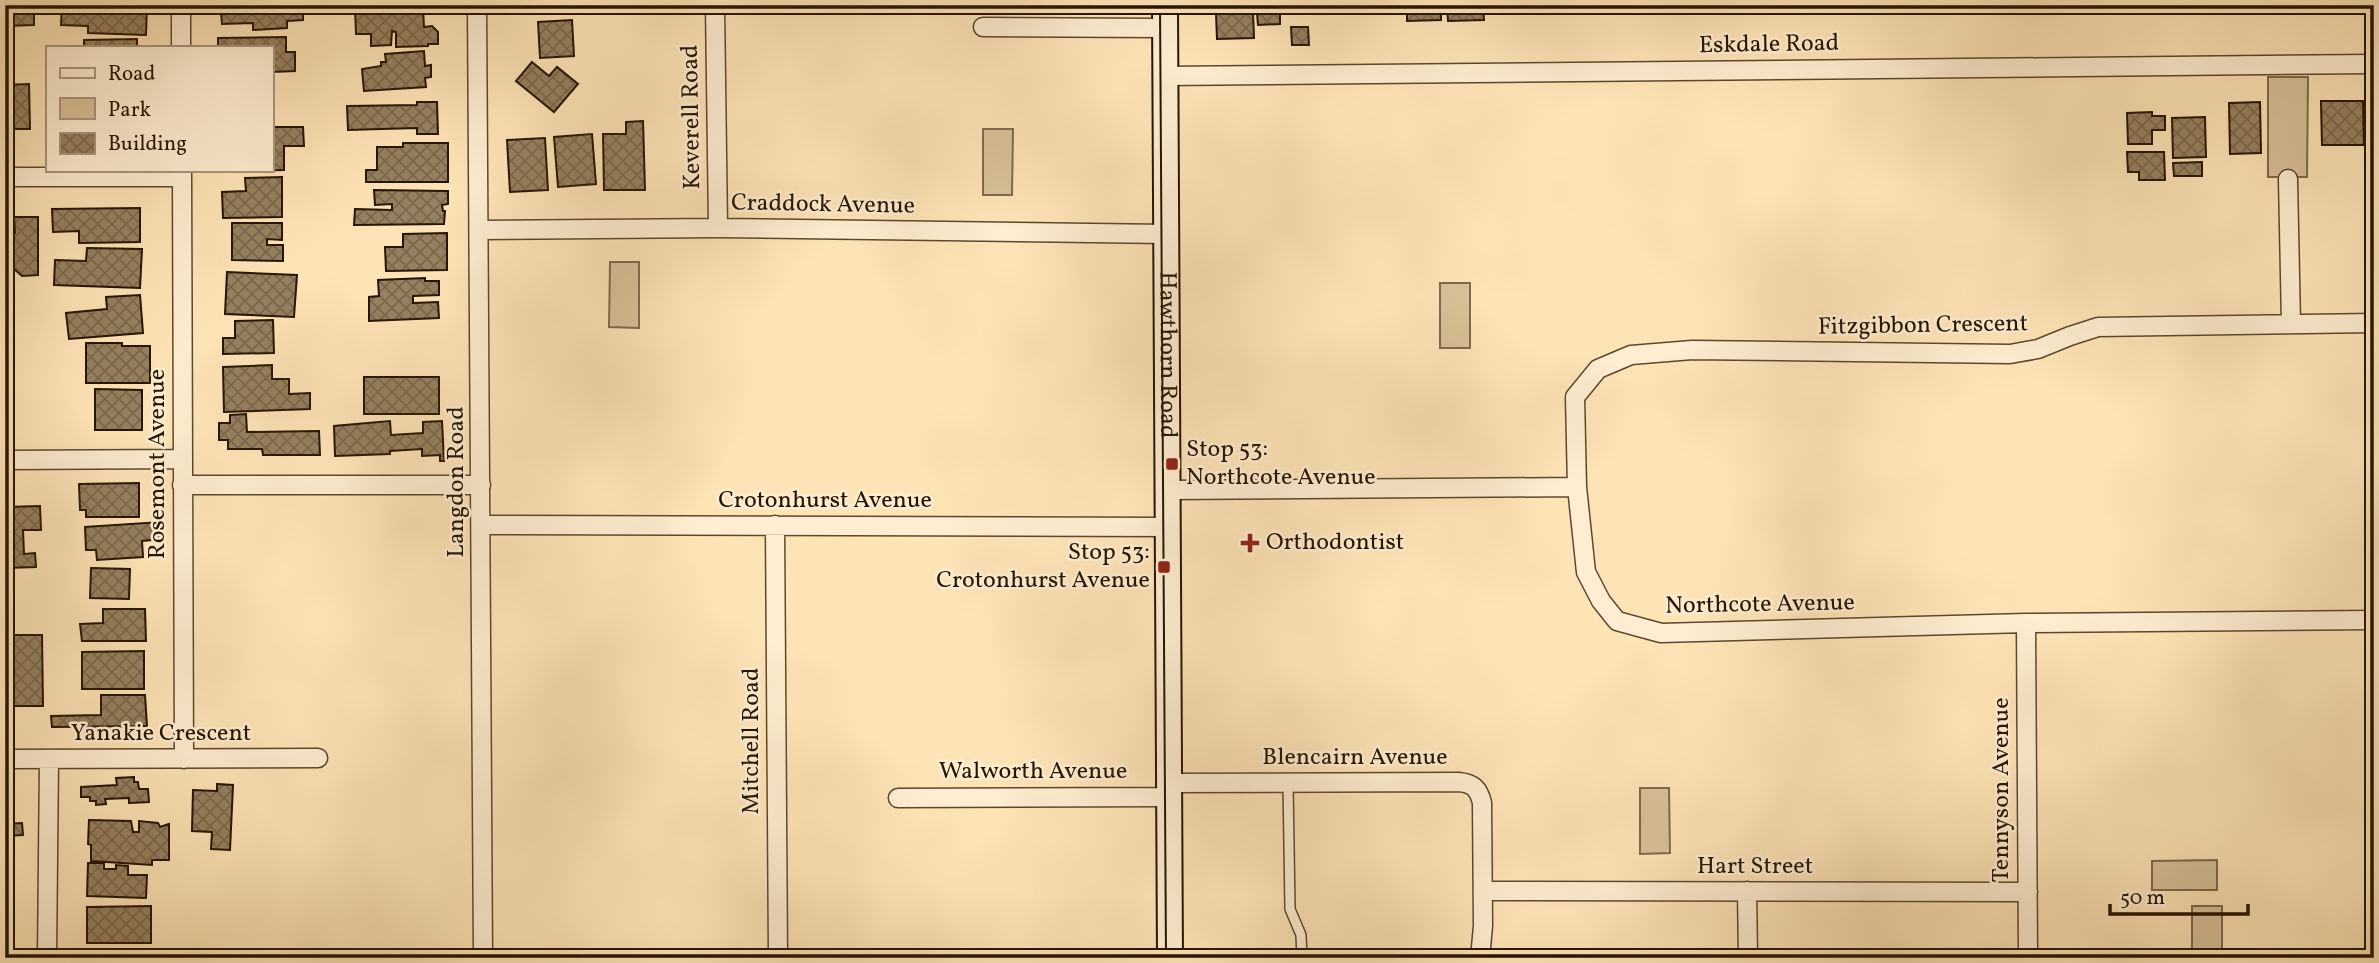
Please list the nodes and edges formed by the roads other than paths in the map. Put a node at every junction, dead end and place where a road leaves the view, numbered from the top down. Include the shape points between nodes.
1 (181, 5) edge
2 (477, 5) edge
3 (715, 5) edge
4 (1165, 17) edge
5 (983, 27) dead end
6 (181, 46) edge
7 (2374, 64) edge
8 (1165, 76) junction
9 (182, 173) edge
10 (5, 177) edge
11 (2288, 178) dead end
12 (718, 228) junction
13 (479, 230) junction
14 (1166, 234) junction
15 (2374, 323) edge
16 (2291, 324) junction
17 (182, 459) junction
18 (5, 460) edge
19 (182, 485) junction
20 (481, 485) junction
21 (1577, 488) junction
22 (1168, 489) junction
23 (481, 525) junction
24 (775, 525) junction
25 (1168, 527) junction
26 (2374, 620) edge
27 (2026, 623) junction
28 (317, 758) dead end
29 (5, 759) edge
30 (50, 759) junction
31 (184, 759) junction
32 (1288, 783) junction
33 (1169, 790) junction
34 (898, 798) dead end
35 (1483, 891) junction
36 (1748, 891) junction
37 (2028, 892) junction
38 (47, 958) edge
39 (484, 958) edge
40 (778, 958) edge
41 (1170, 958) edge
42 (1301, 958) edge
43 (1480, 958) edge
44 (1748, 958) edge
45 (2028, 958) edge

1 - 6 street
2 - 13 street, Langdon Road
3 - 12 street, Keverell Road
4 - 5 street
4 - 8 main road, Hawthorn Road
7 - 8 street, Eskdale Road
8 - 14 main road, Hawthorn Road
9 - 10 street
9 - 17 street, Rosemont Avenue
11 - 16 street
12 - 13 street, Craddock Avenue
12 - 14 street, Craddock Avenue
13 - 20 street, Langdon Road
14 - 22 main road, Hawthorn Road
15 - 16 street, Fitzgibbon Crescent
16 - 21 street, Fitzgibbon Crescent via 2098,327 2010,354 1692,350 1632,355 1598,369 1575,397
17 - 18 street
17 - 19 street, Rosemont Avenue
19 - 20 street
19 - 31 street, Rosemont Avenue
20 - 23 street, Langdon Road
21 - 22 street
21 - 27 street, Northcote Avenue via 1586,572 1617,621 1661,633
22 - 25 main road, Hawthorn Road
23 - 24 street, Crotonhurst Avenue
23 - 39 street, Langdon Road
24 - 25 street, Crotonhurst Avenue
24 - 40 street, Mitchell Road
25 - 33 main road, Hawthorn Road
26 - 27 street, Northcote Avenue
27 - 37 street, Tennyson Avenue
28 - 31 street, Yanakie Crescent
29 - 30 street, Yanakie Crescent
30 - 31 street, Yanakie Crescent
30 - 38 street
32 - 33 street, Blencairn Avenue
32 - 35 street, Blencairn Avenue via 1472,785 1482,803
32 - 42 lane via 1290,909 1301,935
33 - 34 street, Walworth Avenue
33 - 41 main road, Hawthorn Road
35 - 36 street, Hart Street
35 - 43 street
36 - 37 street, Hart Street
36 - 44 street
37 - 45 street, Tennyson Avenue

